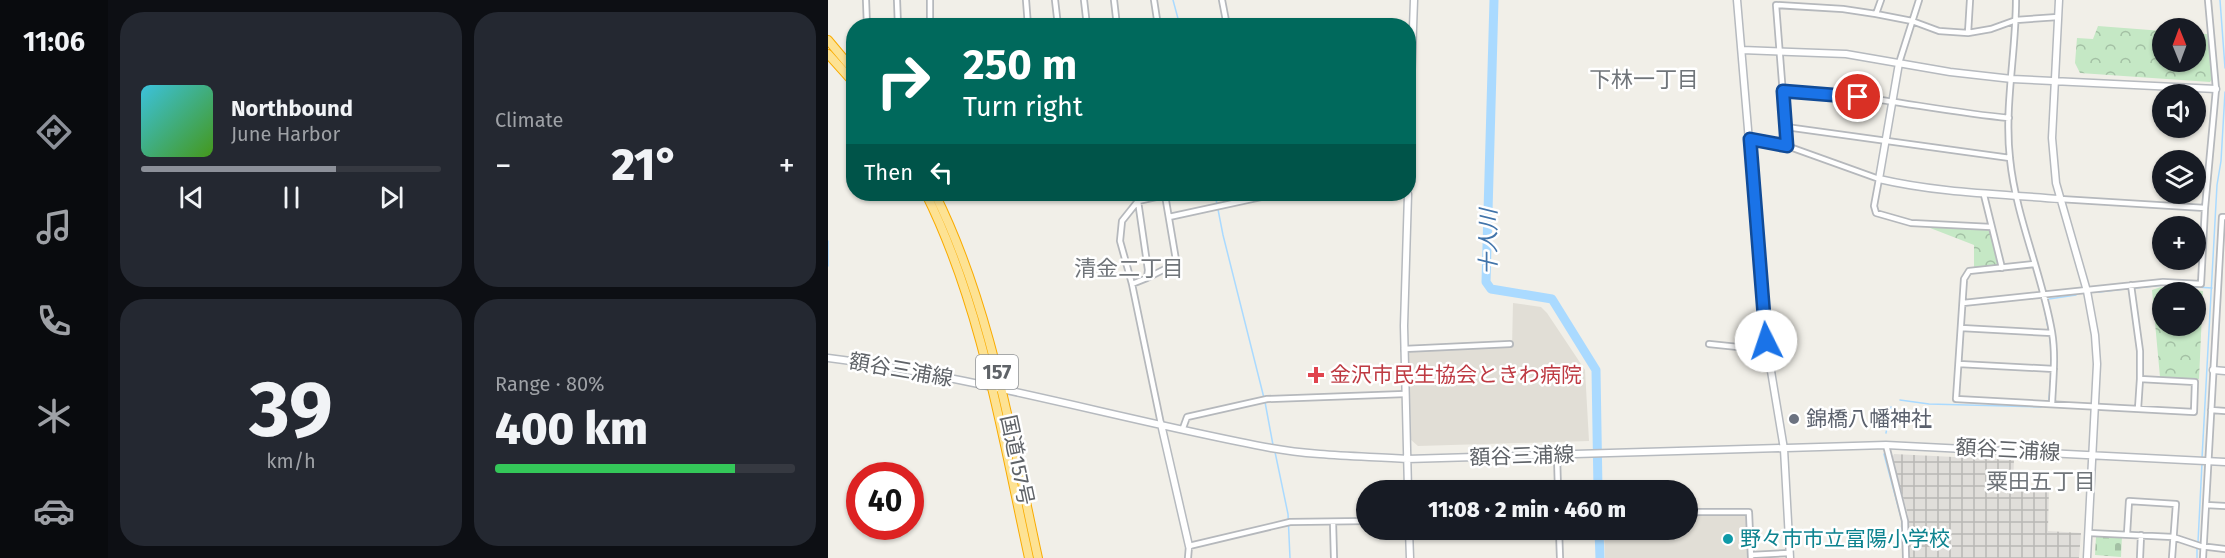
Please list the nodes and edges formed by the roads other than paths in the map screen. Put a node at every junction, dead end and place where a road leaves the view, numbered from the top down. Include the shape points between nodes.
1 (866, 0) edge
2 (897, 0) edge
3 (930, 0) edge
4 (1026, 0) edge
5 (1055, 0) edge
6 (1084, 0) edge
7 (1114, 0) edge
8 (1154, 0) edge
9 (1222, 0) edge
10 (1414, 0) edge
11 (1737, 0) edge
12 (1845, 0) edge
13 (1881, 0) edge
14 (1919, 0) edge
15 (1970, 0) edge
16 (2016, 0) edge
17 (2059, 0) edge
18 (2208, 0) edge
19 (1775, 3) edge
20 (1843, 9) junction
21 (1876, 14) junction
22 (2058, 17) junction
23 (867, 18) edge
24 (898, 18) edge
25 (930, 18) edge
26 (1027, 18) edge
27 (1057, 18) edge
28 (1086, 18) edge
29 (1116, 18) edge
30 (1157, 18) edge
31 (1225, 18) edge
32 (1413, 18) edge
33 (2016, 20) junction
34 (1912, 21) junction
35 (1968, 33) junction
36 (828, 40) edge
37 (1742, 50) junction
38 (1780, 50) junction
39 (828, 54) edge
40 (846, 61) edge
41 (1899, 63) junction
42 (846, 74) edge
43 (2012, 79) junction
44 (2056, 80) junction
45 (2216, 89) junction
46 (1783, 91) junction
47 (1892, 103) junction
48 (2009, 118) junction
49 (1786, 127) junction
50 (1750, 139) junction
51 (1886, 139) junction
52 (1787, 146) junction
53 (2010, 158) junction
54 (1879, 179) junction
55 (1984, 195) junction
56 (2016, 196) junction
57 (2061, 199) junction
58 (929, 201) edge
59 (938, 201) edge
60 (1138, 201) joint
61 (1166, 201) edge
62 (1240, 201) edge
63 (1408, 201) edge
64 (2205, 208) junction
65 (1169, 217) junction
66 (2225, 217) edge
67 (1991, 227) junction
68 (2035, 264) junction
69 (2002, 268) junction
70 (2218, 273) junction
71 (2225, 273) edge
72 (1147, 278) junction
73 (1132, 284) junction
74 (2131, 285) junction
75 (2087, 291) junction
76 (2044, 296) junction
77 (1963, 303) junction
78 (1961, 328) junction
79 (2052, 333) junction
80 (1510, 344) dead end
81 (1709, 344) dead end
82 (1404, 349) junction
83 (1767, 350) junction
84 (828, 358) edge
85 (1959, 364) junction
86 (2054, 369) junction
87 (2213, 370) junction
88 (2225, 371) edge
89 (2140, 379) junction
90 (991, 386) junction
91 (1001, 388) junction
92 (1405, 394) junction
93 (2052, 404) junction
94 (2095, 407) junction
95 (2138, 409) junction
96 (2211, 410) junction
97 (2225, 411) edge
98 (1161, 423) junction
99 (1183, 428) junction
100 (1886, 445) junction
101 (1784, 448) junction
102 (2094, 454) junction
103 (1557, 455) junction
104 (1407, 459) junction
105 (2205, 461) junction
106 (2225, 462) edge
107 (1408, 480) edge
108 (1558, 480) edge
109 (2206, 505) junction
110 (2225, 506) edge
111 (1698, 512) edge
112 (1356, 521) edge
113 (1333, 522) junction
114 (2089, 533) junction
115 (2127, 534) junction
116 (2141, 535) junction
117 (2173, 537) junction
118 (1409, 540) edge
119 (1559, 540) edge
120 (2199, 545) junction
121 (1189, 546) junction
122 (2225, 549) edge
123 (1751, 556) edge
124 (1790, 556) edge
125 (1029, 558) edge
126 (1038, 558) edge
127 (1188, 558) edge
128 (1334, 558) edge
129 (1410, 558) edge
130 (1560, 558) edge
131 (1906, 558) edge
132 (2087, 558) edge
133 (2140, 558) edge
134 (2172, 558) edge
135 (2203, 558) edge

1 - 23 street
2 - 24 street
3 - 25 street
4 - 26 street
5 - 27 street
6 - 28 street
7 - 29 street
8 - 30 street
9 - 31 street
10 - 32 street
11 - 37 street
12 - 20 street
13 - 21 street
14 - 34 street
15 - 35 street
16 - 33 street
17 - 22 street
18 - 45 street
19 - 20 street
19 - 38 street
20 - 21 street
21 - 34 street
22 - 33 street
22 - 44 street
33 - 35 street
33 - 43 street
34 - 35 street via 1939,31
34 - 41 street
36 - 40 highway
37 - 38 street
37 - 50 street
38 - 41 street via 1846,54
38 - 46 street
39 - 42 highway
41 - 43 street
41 - 47 street
43 - 44 street
43 - 48 street
44 - 45 street
44 - 57 street via 2052,138
45 - 64 street
46 - 47 street via 1842,94
46 - 49 street
47 - 48 street
47 - 51 street
48 - 53 street
49 - 51 street
49 - 52 street
50 - 52 street
50 - 83 street
51 - 53 street
51 - 54 street
52 - 54 street
53 - 56 street
54 - 55 street
54 - 67 street via 1876,213 1911,223
55 - 56 street
55 - 67 street
56 - 57 street
56 - 68 street
57 - 64 street
57 - 75 street
58 - 90 highway, 国道157号 / 157 via 966,289
59 - 91 highway, 国道157号 / 157 via 974,289
60 - 72 street
60 - 73 street via 1125,214 1120,241
61 - 65 street
62 - 65 street
63 - 82 street
64 - 74 street via 2201,284
65 - 72 street via 1176,261
66 - 70 street
67 - 69 street
68 - 69 street
68 - 76 street
69 - 77 street via 1969,271 1964,279
70 - 71 street
70 - 87 street
72 - 73 street
73 - 98 street
74 - 75 street
74 - 89 street
75 - 76 street
75 - 94 street via 2097,364
76 - 77 street
76 - 79 street
77 - 78 street
78 - 79 street
78 - 85 street
79 - 86 street
80 - 82 street
81 - 83 street
82 - 92 street
83 - 101 street
84 - 90 street, 額谷三浦線
85 - 86 street
85 - 93 street via 1956,399
86 - 93 street
87 - 88 street
87 - 96 street
89 - 95 street
89 - 95 street via 2195,382 2194,412
90 - 91 street, 額谷三浦線
90 - 125 highway, 国道157号 / 157
91 - 98 street, 額谷三浦線
91 - 126 highway, 国道157号 / 157
92 - 99 street via 1264,400 1187,417
92 - 104 street
93 - 94 street
94 - 95 street
94 - 102 street
96 - 97 street
96 - 105 street
98 - 99 street, 額谷三浦線
98 - 121 street
99 - 104 street, 額谷三浦線 via 1279,449
100 - 101 street, 額谷三浦線
100 - 102 street, 額谷三浦線
100 - 131 street via 1905,521
101 - 103 street, 額谷三浦線
101 - 124 street
102 - 105 street, 額谷三浦線
102 - 114 street
103 - 104 street, 額谷三浦線
103 - 108 street
104 - 107 street
105 - 106 street, 額谷三浦線
105 - 109 street
109 - 110 street
109 - 120 street
111 - 123 street via 1749,512
112 - 113 street
113 - 121 street via 1288,523
113 - 128 street
114 - 115 street
114 - 132 street
115 - 116 street
115 - 117 street via 2129,501 2176,504
116 - 117 street
116 - 133 street
117 - 120 street
117 - 134 street
118 - 129 street
119 - 130 street
120 - 122 street
120 - 135 street
121 - 127 street
123 - 124 street

